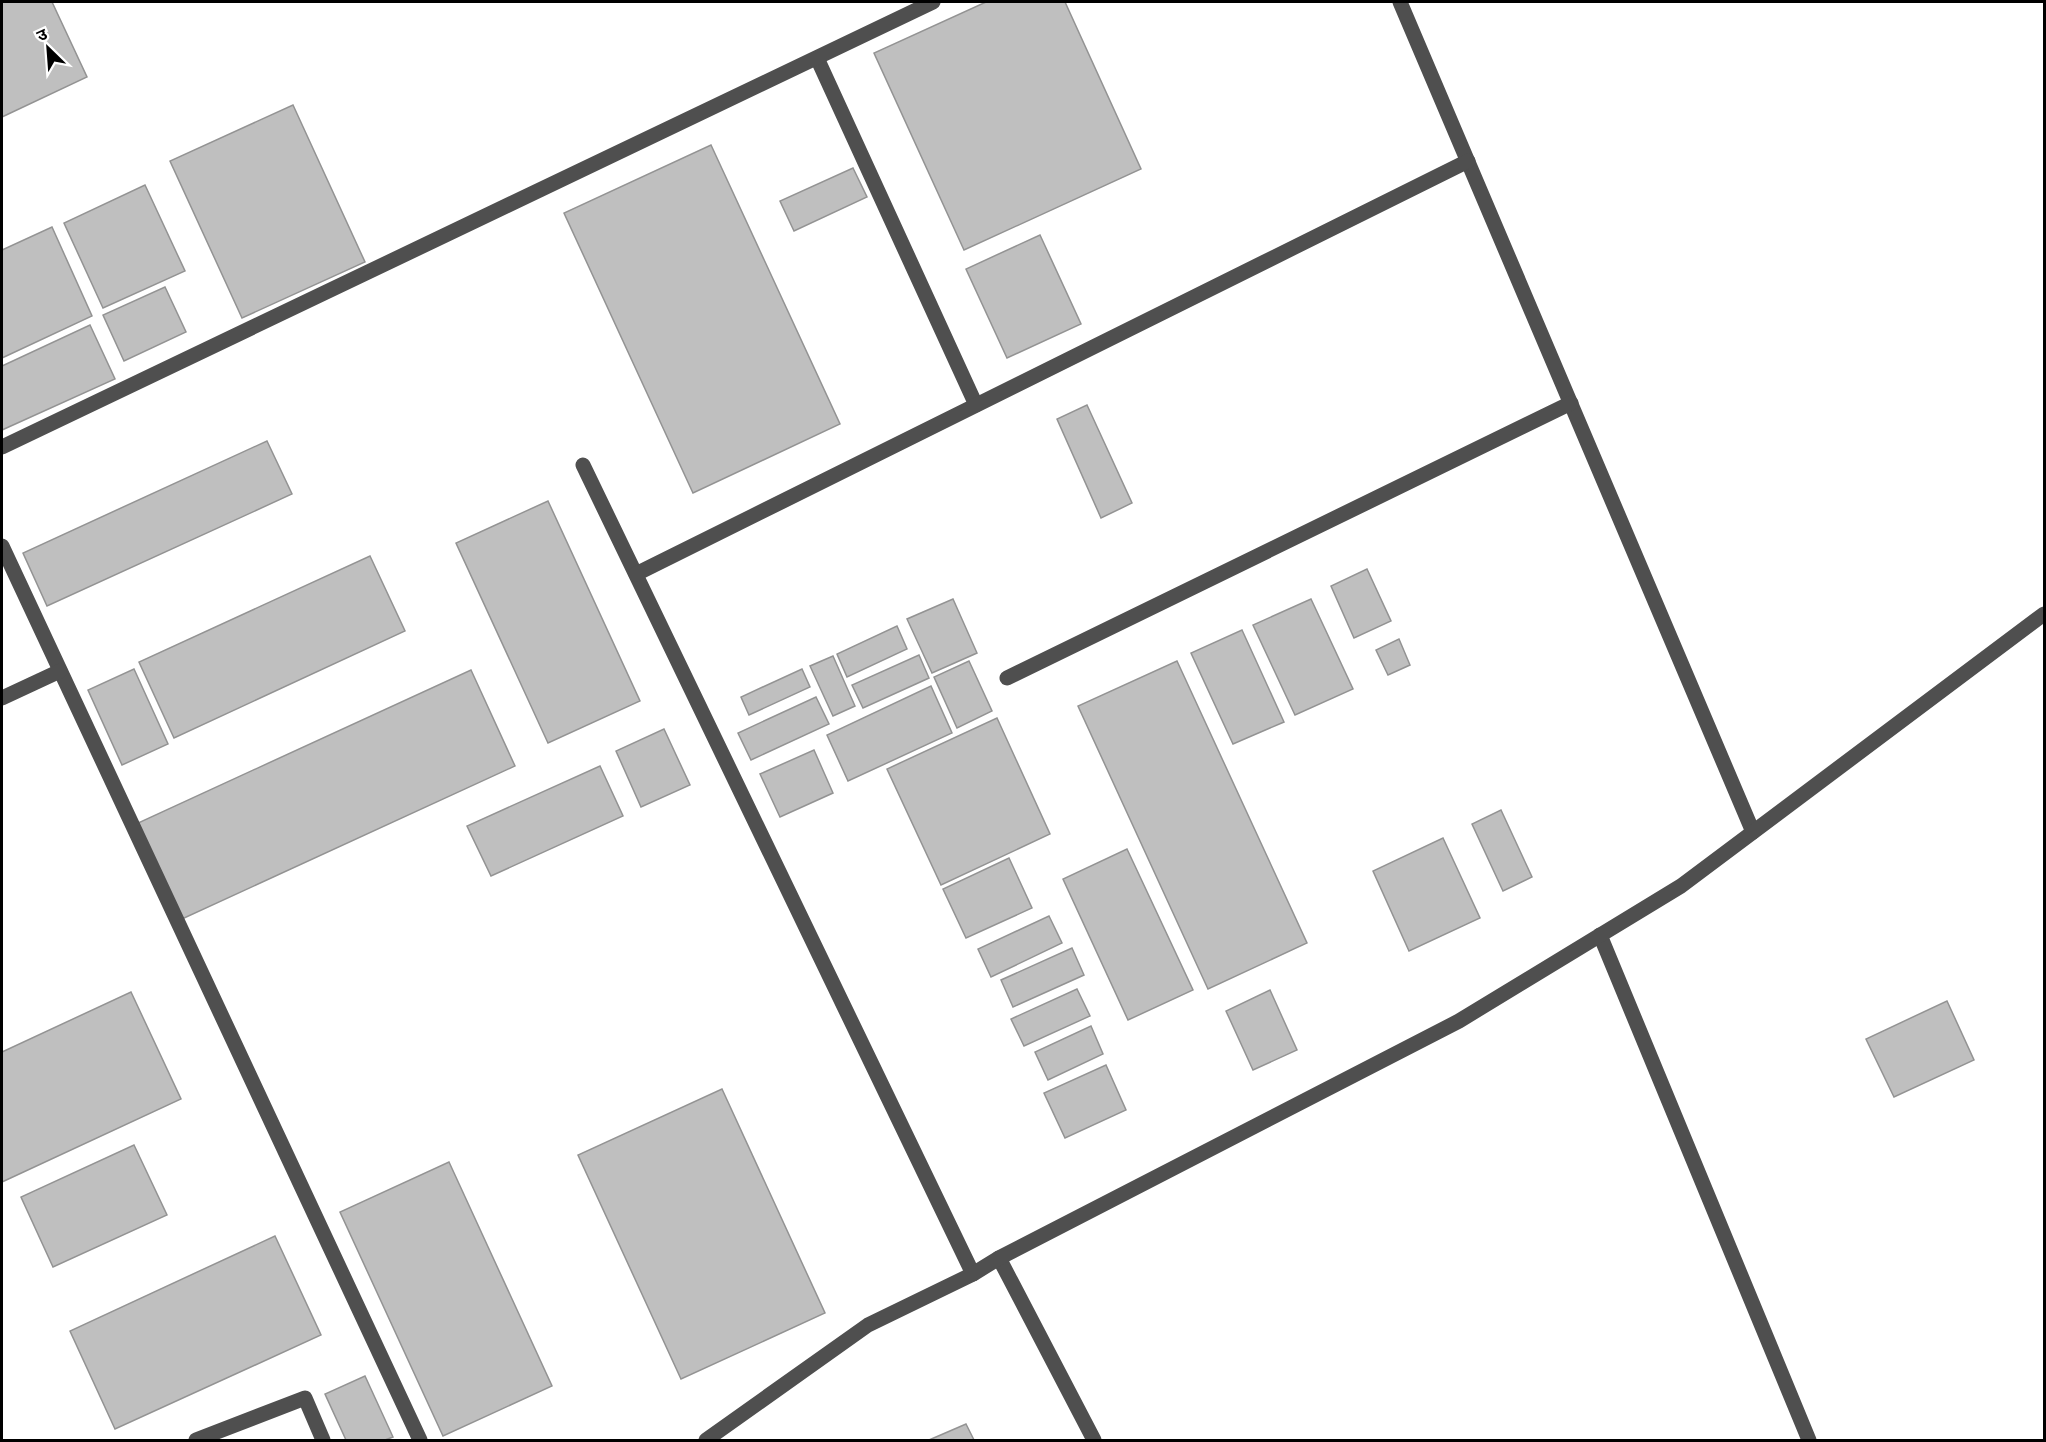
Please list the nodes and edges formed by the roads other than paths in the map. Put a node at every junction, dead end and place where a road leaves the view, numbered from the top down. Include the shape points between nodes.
1 (933, 2) edge
2 (1400, 2) edge
3 (817, 58) junction
4 (1468, 161) junction
5 (1571, 403) junction
6 (976, 405) junction
7 (2, 447) edge
8 (583, 465) dead end
9 (2, 546) edge
10 (636, 574) junction
11 (2044, 614) edge
12 (60, 671) junction
13 (1007, 678) dead end
14 (2, 698) edge
15 (1753, 832) junction
16 (1600, 935) junction
17 (999, 1258) junction
18 (973, 1274) junction
19 (196, 1440) edge
20 (323, 1440) edge
21 (420, 1440) edge
22 (705, 1440) edge
23 (1094, 1440) edge
24 (1809, 1440) edge

1 - 3 street
2 - 4 street
3 - 6 street
3 - 7 street
4 - 5 street
4 - 6 street
5 - 13 street
5 - 15 street
6 - 10 street
8 - 10 street
9 - 12 street
10 - 18 street
11 - 15 street
12 - 14 street
12 - 21 street
15 - 16 street via 1681,886
16 - 17 street via 1459,1021
16 - 24 street
17 - 18 street
17 - 23 street
18 - 22 street via 868,1325
19 - 20 street via 305,1398

